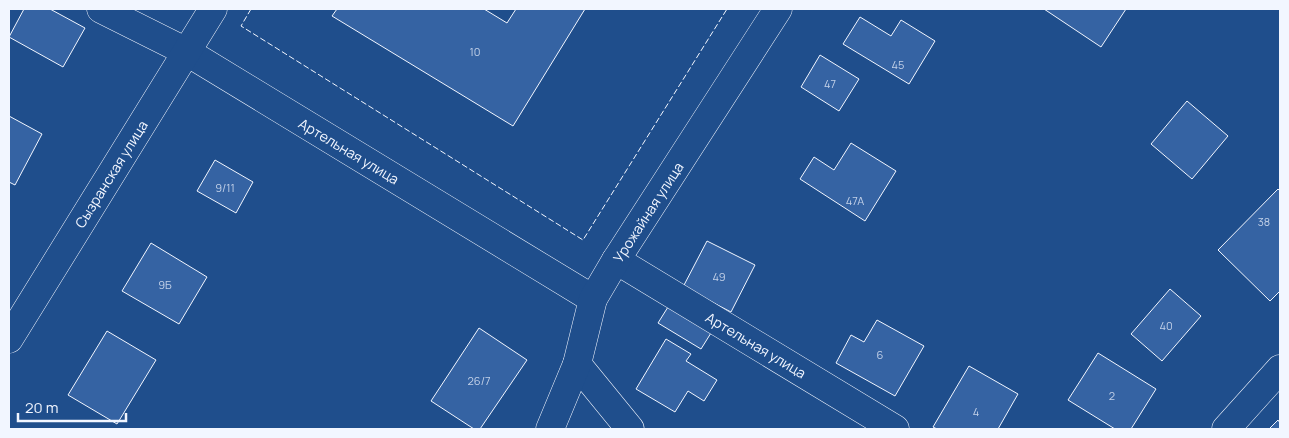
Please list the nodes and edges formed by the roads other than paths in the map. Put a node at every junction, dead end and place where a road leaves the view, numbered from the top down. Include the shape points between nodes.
1 (101, 9) edge
2 (213, 9) edge
3 (778, 9) edge
4 (187, 52) junction
5 (616, 260) junction
6 (593, 299) junction
7 (9, 339) edge
8 (577, 364) junction
9 (1280, 369) edge
10 (550, 429) edge
11 (630, 429) edge
12 (896, 429) edge
13 (1226, 429) edge

1 - 4 street, Артельная улица
2 - 4 street, Сызранская улица
3 - 5 street, Урожайная улица
4 - 6 street, Артельная улица
4 - 7 street, Сызранская улица
5 - 6 street, Урожайная улица
5 - 12 street, Артельная улица
6 - 8 street, Урожайная улица
8 - 10 street, Урожайная улица
8 - 11 street
9 - 13 street

